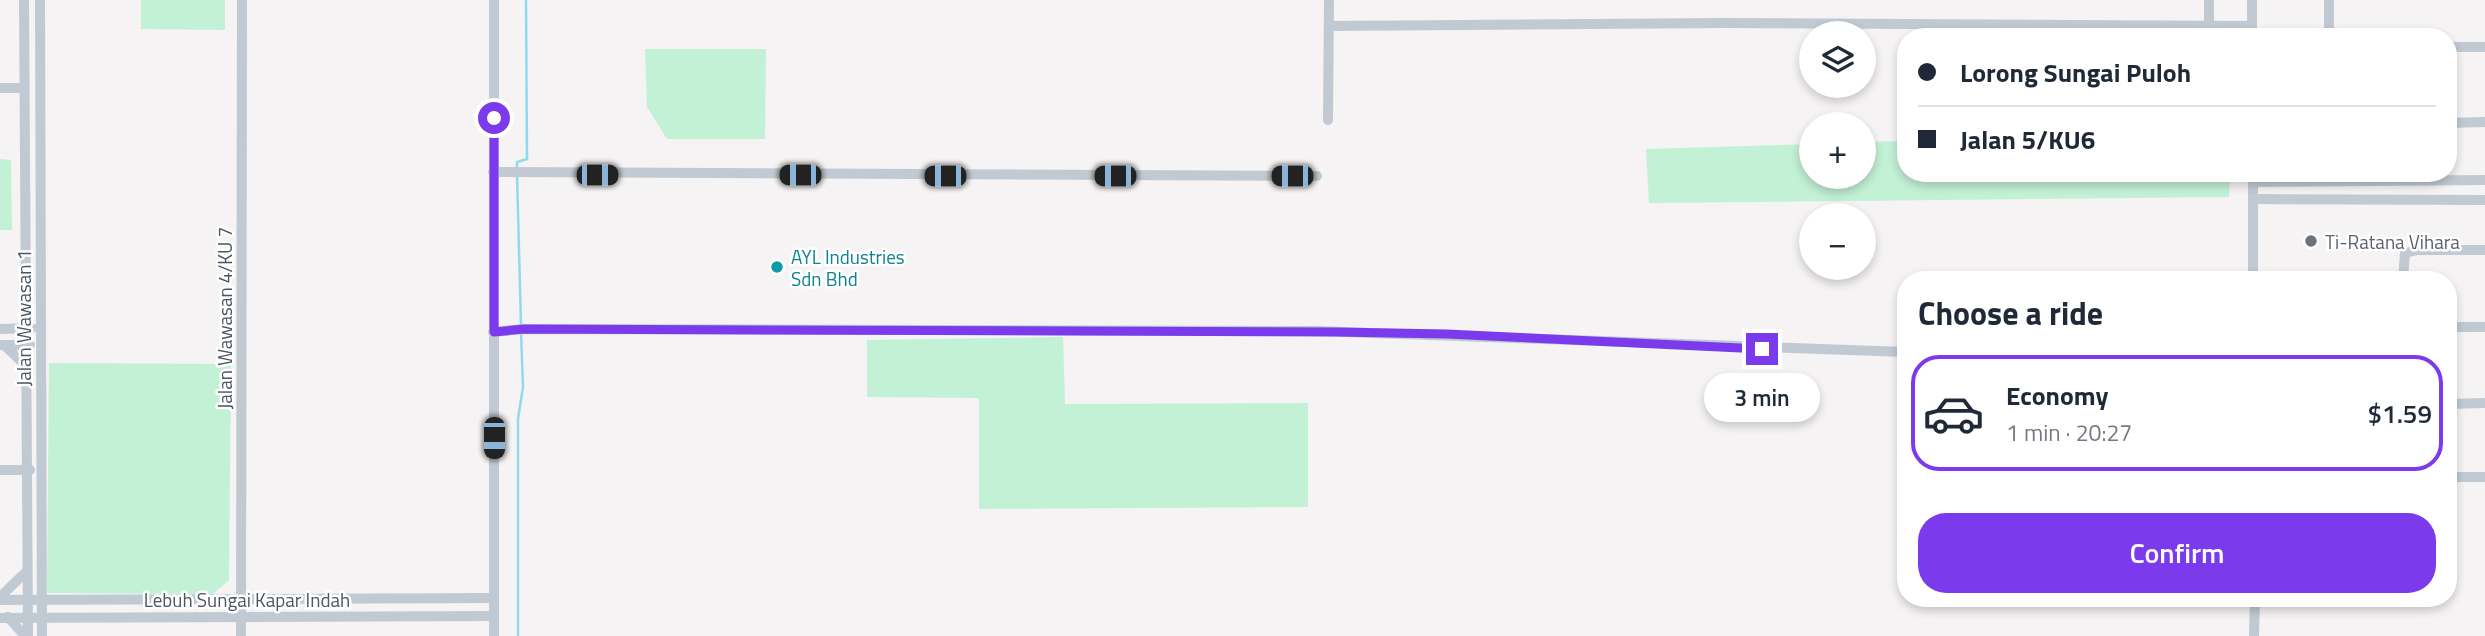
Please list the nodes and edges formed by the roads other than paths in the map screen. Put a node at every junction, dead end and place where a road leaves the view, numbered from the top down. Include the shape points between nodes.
1 (24, 0) edge
2 (40, 0) edge
3 (242, 0) edge
4 (494, 0) edge
5 (1329, 0) edge
6 (2209, 0) edge
7 (2252, 0) edge
8 (2329, 0) edge
9 (1329, 26) junction
10 (1993, 28) edge
11 (2209, 28) edge
12 (2252, 28) edge
13 (2329, 28) edge
14 (2457, 47) edge
15 (2485, 47) edge
16 (0, 88) edge
17 (24, 88) junction
18 (1328, 120) dead end
19 (2485, 122) edge
20 (2457, 123) edge
21 (493, 173) junction
22 (1317, 176) dead end
23 (2457, 179) edge
24 (2485, 180) edge
25 (2253, 182) edge
26 (2253, 200) junction
27 (2485, 200) edge
28 (2485, 250) edge
29 (2253, 271) edge
30 (2404, 271) edge
31 (26, 311) junction
32 (2457, 327) edge
33 (2485, 327) edge
34 (0, 328) edge
35 (26, 328) junction
36 (40, 328) junction
37 (497, 331) junction
38 (2, 345) edge
39 (26, 345) junction
40 (40, 345) junction
41 (1897, 352) edge
42 (26, 366) junction
43 (2485, 403) edge
44 (2457, 404) edge
45 (0, 470) edge
46 (26, 470) junction
47 (40, 471) junction
48 (2457, 477) edge
49 (2485, 477) edge
50 (27, 571) junction
51 (494, 598) junction
52 (0, 599) edge
53 (241, 599) junction
54 (27, 600) junction
55 (40, 600) junction
56 (2255, 607) edge
57 (494, 616) junction
58 (27, 617) junction
59 (42, 617) junction
60 (241, 617) junction
61 (4, 618) edge
62 (27, 636) edge
63 (42, 636) edge
64 (241, 636) edge
65 (494, 636) edge
66 (2254, 636) edge

1 - 17 street, Jalan Wawasan 1
2 - 36 street, Jalan Wawasan 1
3 - 53 street, Jalan Wawasan 4/KU 7
4 - 21 street
5 - 9 street
6 - 11 street
7 - 12 street
8 - 13 street
9 - 10 street via 1723,23
9 - 18 street
14 - 15 street
16 - 17 street
17 - 31 street, Jalan Wawasan 1
19 - 20 street
21 - 22 street
21 - 37 street
23 - 24 street
25 - 26 street
26 - 27 street
26 - 29 street
28 - 30 street via 2405,253
31 - 34 street
31 - 35 street, Jalan Wawasan 1
32 - 33 street
34 - 35 street
35 - 36 street
35 - 39 street, Jalan Wawasan 1
36 - 40 street, Jalan Wawasan 1
37 - 41 street via 1336,332
37 - 51 street
38 - 39 street
38 - 42 street
39 - 40 street
39 - 42 street, Jalan Wawasan 1
40 - 47 street, Jalan Wawasan 1
42 - 46 street, Jalan Wawasan 1
43 - 44 street
45 - 46 street
46 - 47 street
46 - 50 street, Jalan Wawasan 1
47 - 55 street, Jalan Wawasan 1
48 - 49 street
50 - 52 street
50 - 54 street, Jalan Wawasan 1
51 - 53 street, Lebuh Sungai Kapar Indah
51 - 57 street
52 - 54 street, Lebuh Sungai Kapar Indah
53 - 55 street, Lebuh Sungai Kapar Indah
53 - 60 street, Jalan Wawasan 4/KU 7
54 - 55 street, Lebuh Sungai Kapar Indah
54 - 58 street, Jalan Wawasan 1
55 - 59 street, Jalan Wawasan 1
56 - 66 street
57 - 60 street, Lebuh Sungai Kapar Indah
57 - 65 street
58 - 59 street, Lebuh Sungai Kapar Indah
58 - 61 street, Lebuh Sungai Kapar Indah
58 - 62 street, Jalan Wawasan 1
59 - 60 street, Lebuh Sungai Kapar Indah
59 - 63 street, Jalan Wawasan 1
60 - 64 street, Jalan Wawasan 4/KU 7
61 - 62 street

